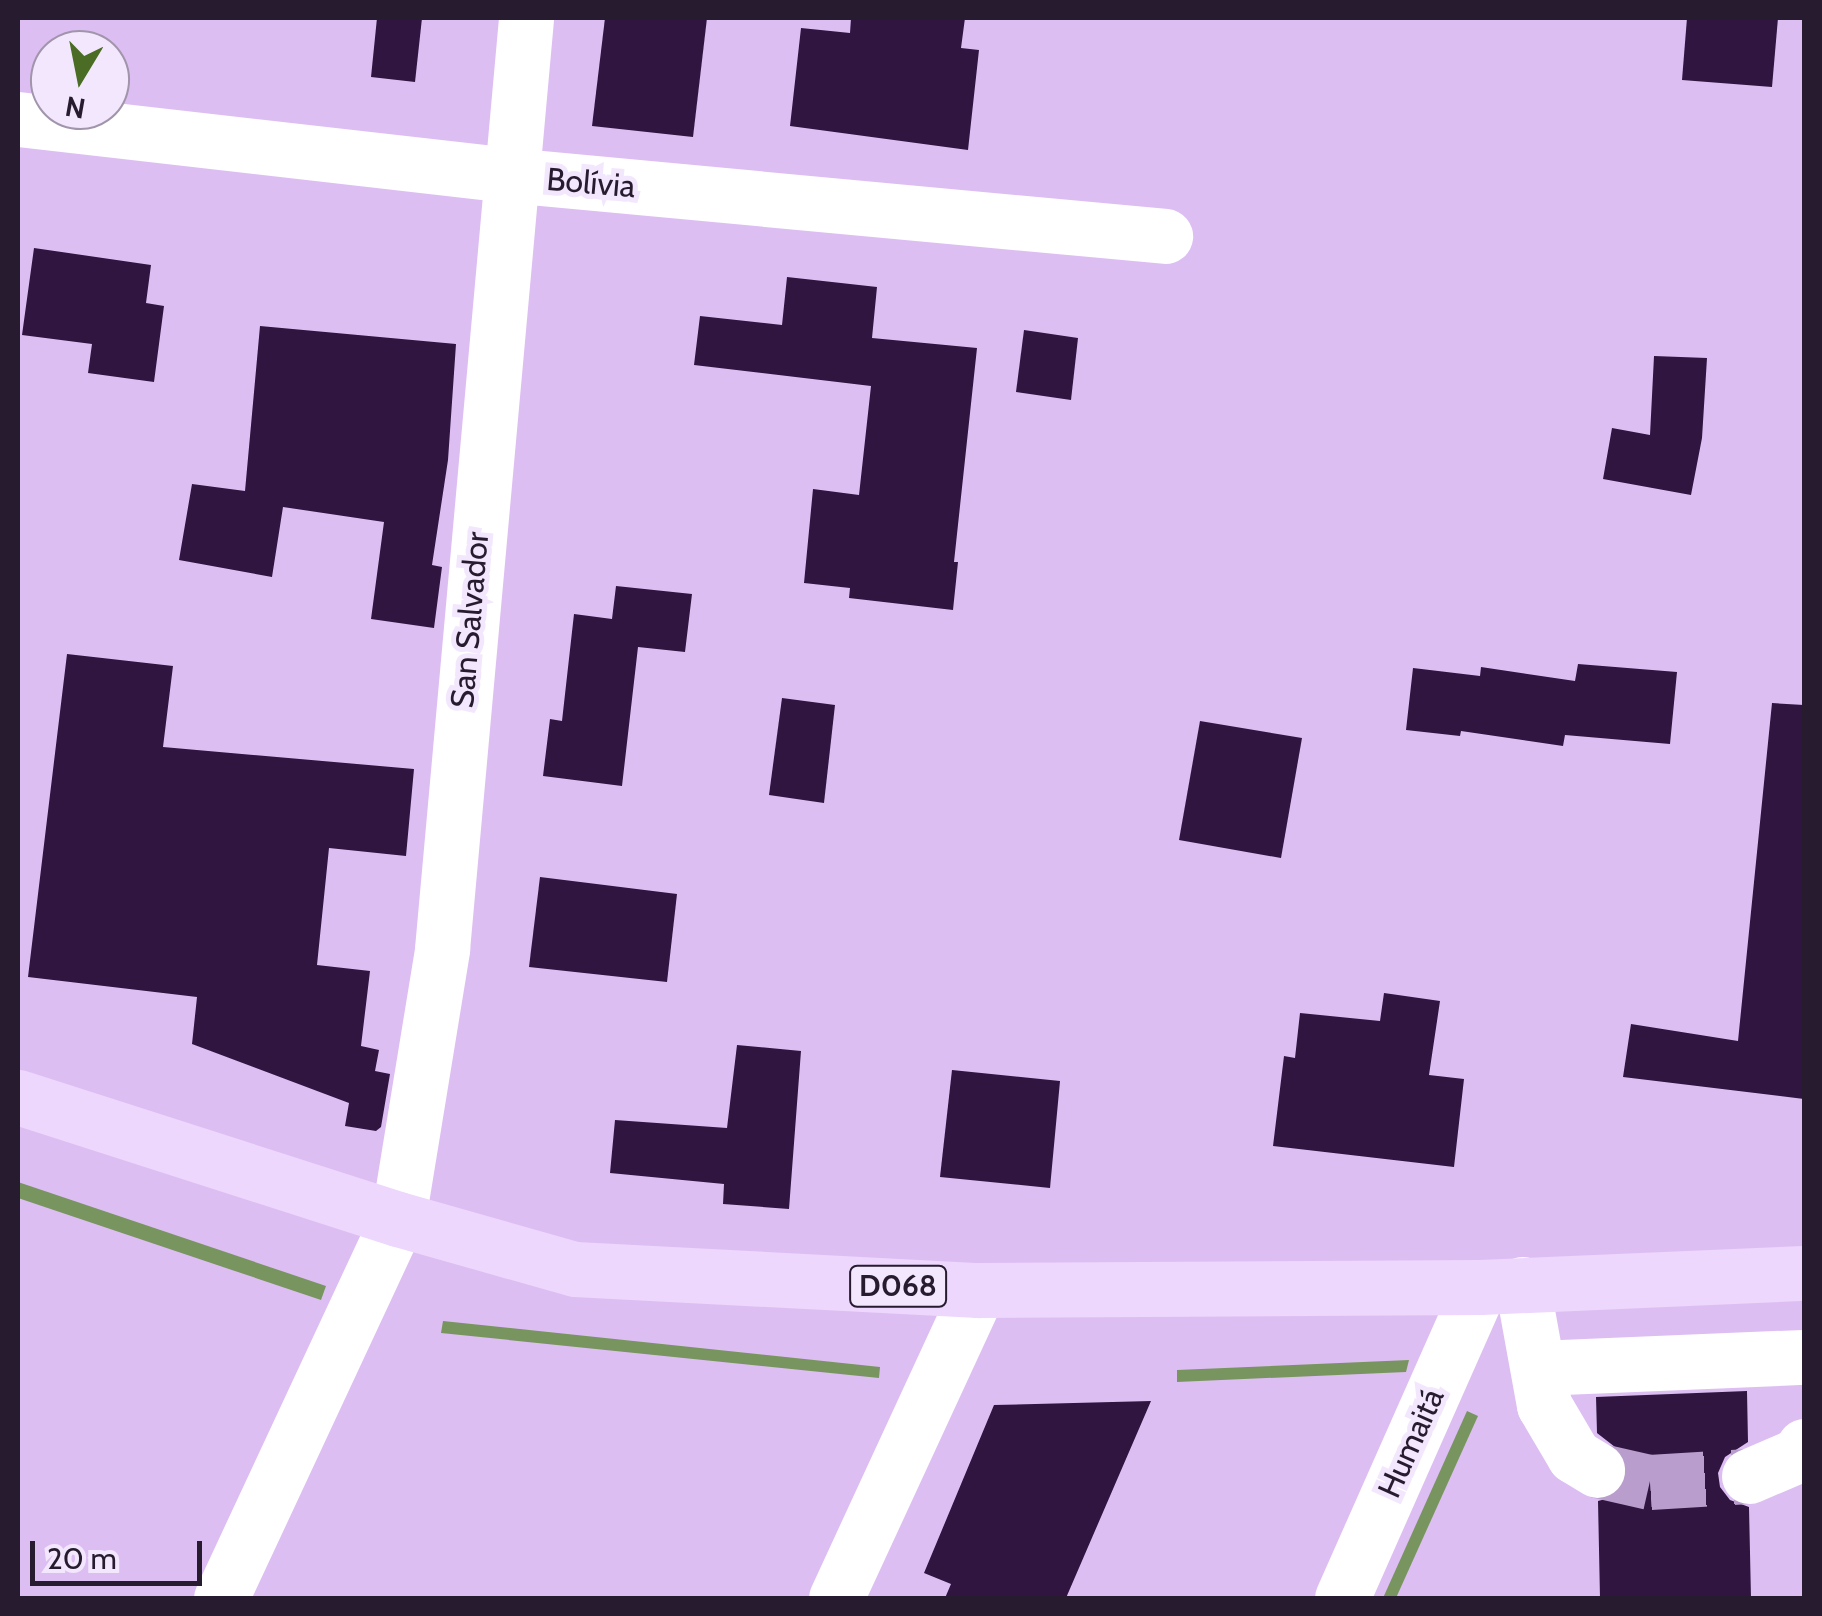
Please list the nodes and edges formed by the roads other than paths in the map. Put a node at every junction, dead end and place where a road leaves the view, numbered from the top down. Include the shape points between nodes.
1 (526, 18) edge
2 (18, 119) edge
3 (508, 175) junction
4 (1165, 236) dead end
5 (18, 1097) edge
6 (398, 1220) junction
7 (1804, 1272) edge
8 (1501, 1285) junction
9 (978, 1290) junction
10 (1804, 1357) edge
11 (1538, 1368) junction
12 (1804, 1446) edge
13 (1598, 1470) tunnel mouth
14 (1748, 1476) tunnel mouth
15 (221, 1598) edge
16 (836, 1598) edge
17 (1342, 1598) edge

1 - 3 street, San Salvador
2 - 3 street, Bolívia
3 - 4 street, Bolívia
3 - 6 street, San Salvador via 442,948
5 - 6 main road, D068
6 - 9 main road, D068 via 575,1269
6 - 15 street, San Salvador
7 - 8 main road, D068
8 - 9 main road, D068
8 - 11 street
8 - 17 street, Humaitá
9 - 16 street
10 - 11 street
11 - 13 street via 1544,1405 1574,1456
12 - 14 street

